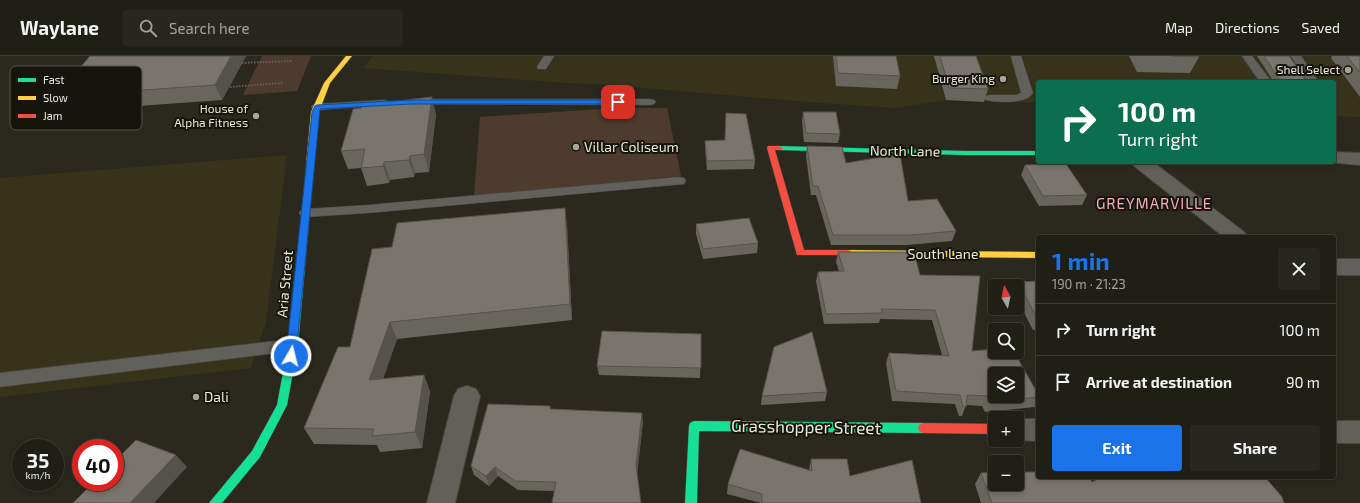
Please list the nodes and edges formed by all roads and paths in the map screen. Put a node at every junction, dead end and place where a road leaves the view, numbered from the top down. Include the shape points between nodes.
1 (349, 56) edge
2 (549, 56) edge
3 (1016, 56) edge
4 (1247, 56) edge
5 (1296, 56) edge
6 (292, 61) dead end
7 (237, 63) dead end
8 (542, 68) dead end
9 (1265, 80) edge
10 (1312, 80) edge
11 (283, 83) dead end
12 (230, 87) dead end
13 (990, 98) dead end
14 (650, 102) dead end
15 (317, 107) junction
16 (1036, 152) edge
17 (1336, 158) edge
18 (1360, 158) edge
19 (1144, 164) edge
20 (680, 181) dead end
21 (306, 213) junction
22 (1234, 235) edge
23 (800, 253) joint
24 (1036, 255) edge
25 (1336, 267) edge
26 (1360, 267) edge
27 (293, 345) junction
28 (0, 380) edge
29 (467, 396) dead end
30 (988, 429) edge
31 (1024, 430) edge
32 (1036, 430) edge
33 (1336, 432) edge
34 (1360, 432) edge
35 (215, 503) edge
36 (441, 503) edge
37 (691, 503) edge

1 - 15 street, Aria Street via 327,83
2 - 8 lane
3 - 13 lane via 1026,95 1018,98
4 - 9 lane
5 - 10 lane
6 - 7 path
11 - 12 path
14 - 15 lane via 400,103
15 - 21 street, Aria Street
16 - 23 street, North Lane via 965,153 771,148
17 - 18 street
19 - 22 street
20 - 21 lane
21 - 27 street, Aria Street
23 - 24 street, South Lane
25 - 26 street
27 - 28 lane
27 - 35 street, Aria Street via 282,405 256,454
29 - 36 street
30 - 37 street, Grasshopper Street via 694,426
31 - 32 street
33 - 34 street

